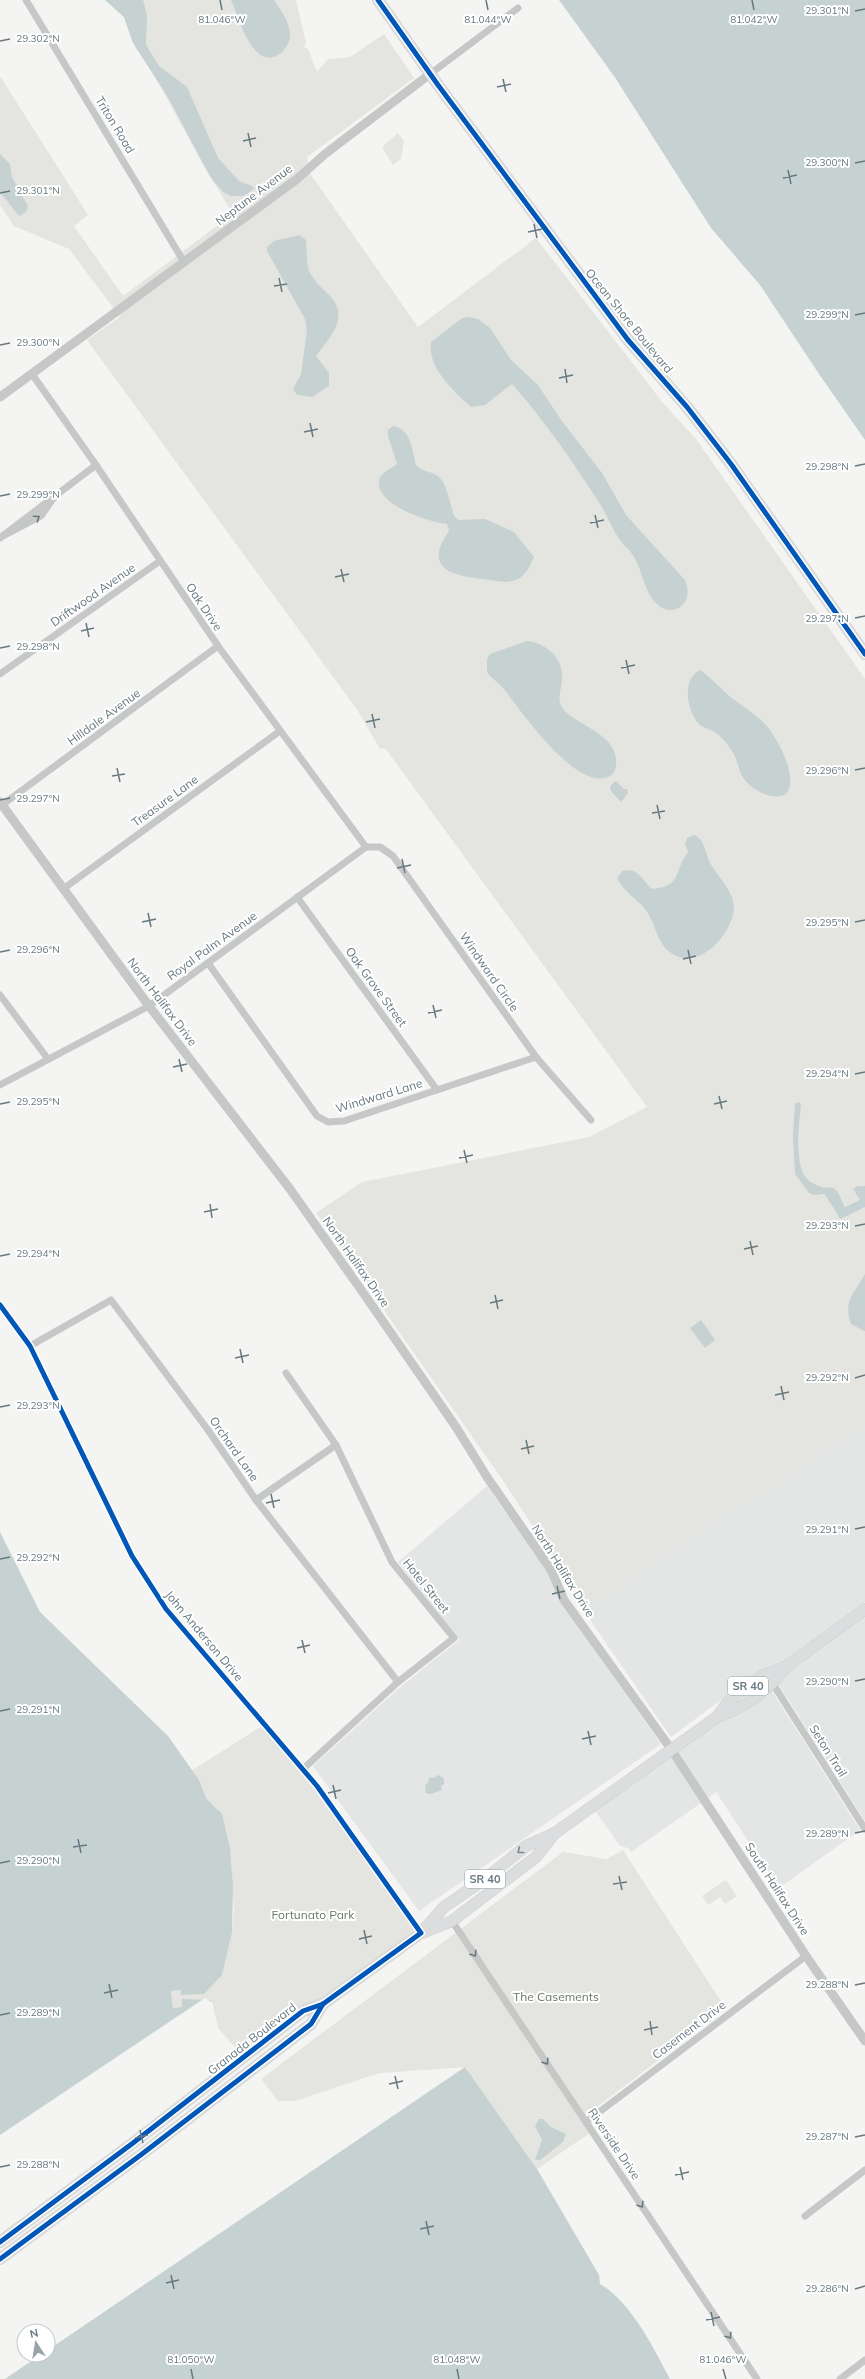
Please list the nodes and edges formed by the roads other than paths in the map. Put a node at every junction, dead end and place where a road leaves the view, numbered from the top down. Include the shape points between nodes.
1 (26, 0) edge
2 (378, 0) edge
3 (518, 8) dead end
4 (430, 74) junction
5 (184, 262) junction
6 (32, 374) junction
7 (0, 397) edge
8 (96, 465) junction
9 (1, 537) edge
10 (160, 561) junction
11 (218, 646) junction
12 (865, 654) edge
13 (0, 674) edge
14 (280, 730) junction
15 (1, 803) edge
16 (366, 847) junction
17 (63, 889) junction
18 (297, 897) junction
19 (208, 963) junction
20 (0, 995) edge
21 (149, 1006) junction
22 (536, 1057) junction
23 (48, 1059) junction
24 (0, 1085) edge
25 (437, 1090) junction
26 (591, 1120) dead end
27 (0, 1305) edge
28 (30, 1346) junction
29 (286, 1373) dead end
30 (336, 1445) junction
31 (256, 1500) junction
32 (865, 1608) edge
33 (787, 1666) junction
34 (398, 1682) junction
35 (774, 1684) junction
36 (717, 1717) junction
37 (671, 1749) junction
38 (303, 1769) junction
39 (865, 1829) edge
40 (555, 1833) junction
41 (485, 1878) junction
42 (452, 1921) junction
43 (421, 1933) junction
44 (806, 1956) junction
45 (323, 2004) junction
46 (865, 2041) edge
47 (586, 2122) junction
48 (865, 2170) edge
49 (805, 2216) dead end
50 (0, 2242) edge
51 (0, 2260) edge
52 (865, 2360) edge
53 (757, 2379) edge
54 (840, 2379) edge

1 - 5 street, Triton Road
2 - 4 main road, Ocean Shore Boulevard
3 - 4 street, Neptune Avenue
4 - 5 street, Neptune Avenue via 296,179
4 - 12 main road, Ocean Shore Boulevard via 628,340 687,407 731,464
5 - 6 street, Neptune Avenue
6 - 7 street, Neptune Avenue
6 - 8 street, Oak Drive
8 - 9 street via 55,496 41,516
8 - 10 street, Oak Drive
10 - 11 street, Oak Drive
10 - 13 street, Driftwood Avenue
11 - 14 street, Oak Drive
11 - 15 street, Hilldale Avenue
14 - 16 street, Oak Drive
14 - 17 street, Treasure Lane
15 - 17 street, North Halifax Drive
16 - 18 street, Royal Palm Avenue
16 - 22 street, Windward Circle via 380,847 393,856
17 - 21 street, North Halifax Drive
18 - 19 street, Royal Palm Avenue
18 - 25 street, Oak Grove Street
19 - 21 street, Royal Palm Avenue
19 - 25 street, Windward Lane via 317,1116 328,1122 344,1121
20 - 23 street
21 - 23 street, Royal Palm Avenue
21 - 37 street, North Halifax Drive via 290,1189 364,1294 551,1570 564,1600
22 - 25 street, Windward Lane
22 - 26 street, Windward Circle
23 - 24 street, Royal Palm Avenue via 27,1073
27 - 28 street, John Anderson Drive
28 - 31 street, Orchard Lane via 111,1300 208,1430
28 - 38 street, John Anderson Drive via 132,1556 166,1609
29 - 30 street, Hotel Street
30 - 31 street
30 - 34 street, Hotel Street via 392,1562 454,1638
31 - 34 street, Orchard Lane
32 - 33 main road, SR 40
33 - 35 main road, SR 40
33 - 36 main road, SR 40 via 763,1675 730,1699
34 - 38 street, Hotel Street
35 - 36 main road, SR 40 via 739,1710
35 - 39 street, Seton Trail
36 - 37 main road, SR 40
37 - 40 main road, SR 40
37 - 44 street, South Halifax Drive
38 - 43 street, John Anderson Drive
40 -> 41 main road, SR 40 via 526,1846
40 - 42 main road, SR 40 via 536,1857
41 - 42 main road via 458,1903
41 - 43 main road, SR 40 via 444,1907
42 - 43 main road, SR 40
42 -> 47 street, Riverside Drive
43 - 45 main road, SR 40
44 - 46 street, South Halifax Drive
44 - 47 street, Casement Drive
45 - 50 main road, Granada Boulevard / SR 40 via 303,2011 266,2042
45 - 51 main road, Granada Boulevard / SR 40 via 311,2024
47 -> 53 street, Riverside Drive
48 - 49 street
52 - 54 street

